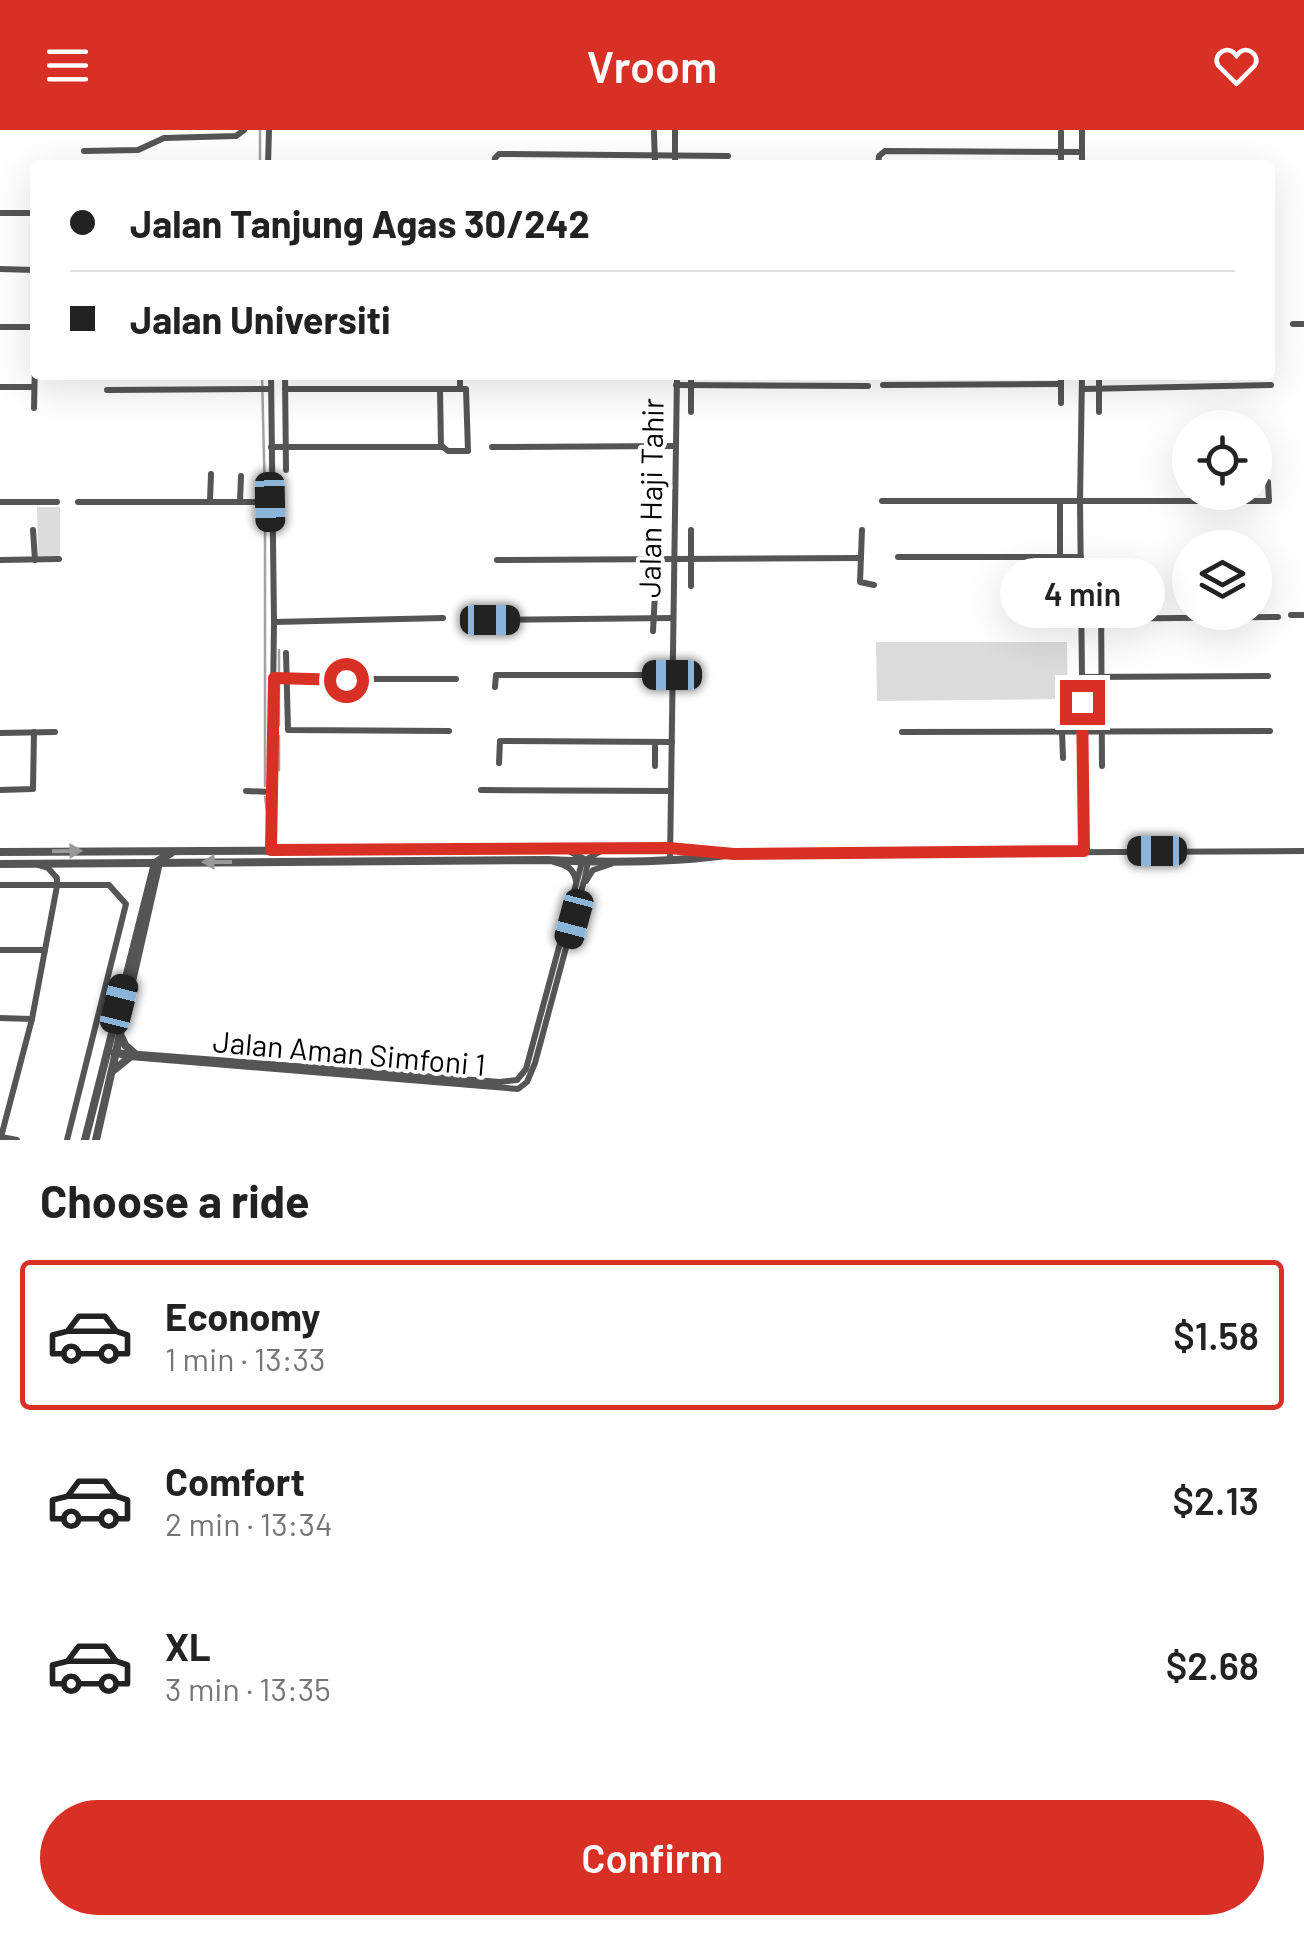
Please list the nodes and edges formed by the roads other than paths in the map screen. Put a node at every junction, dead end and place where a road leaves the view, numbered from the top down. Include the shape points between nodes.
1 (244, 130) edge
2 (268, 130) edge
3 (675, 130) edge
4 (1082, 130) edge
5 (654, 132) edge
6 (1060, 132) edge
7 (84, 151) dead end
8 (1082, 152) junction
9 (1061, 153) junction
10 (728, 156) dead end
11 (268, 160) edge
12 (494, 160) edge
13 (654, 160) edge
14 (675, 160) edge
15 (879, 160) edge
16 (1061, 160) edge
17 (1082, 160) edge
18 (0, 213) edge
19 (30, 213) edge
20 (0, 270) edge
21 (30, 270) edge
22 (1293, 324) dead end
23 (1304, 324) edge
24 (0, 327) edge
25 (30, 327) edge
26 (34, 380) edge
27 (269, 380) edge
28 (285, 380) edge
29 (460, 380) edge
30 (676, 380) edge
31 (692, 380) edge
32 (1061, 380) edge
33 (1082, 380) edge
34 (1099, 380) edge
35 (1264, 380) edge
36 (692, 384) junction
37 (883, 384) dead end
38 (676, 385) junction
39 (868, 386) dead end
40 (0, 387) edge
41 (34, 388) junction
42 (460, 388) junction
43 (1100, 388) junction
44 (265, 389) junction
45 (285, 389) junction
46 (440, 389) junction
47 (107, 390) dead end
48 (1083, 390) junction
49 (1061, 403) dead end
50 (34, 408) dead end
51 (692, 412) dead end
52 (1099, 412) dead end
53 (652, 425) dead end
54 (286, 446) junction
55 (653, 446) junction
56 (674, 446) junction
57 (272, 447) junction
58 (442, 447) junction
59 (492, 447) dead end
60 (286, 470) dead end
61 (211, 474) dead end
62 (241, 476) dead end
63 (210, 501) junction
64 (882, 501) dead end
65 (1060, 501) junction
66 (1080, 501) junction
67 (1172, 501) edge
68 (0, 502) edge
69 (56, 502) dead end
70 (78, 502) dead end
71 (240, 502) junction
72 (270, 502) junction
73 (33, 530) dead end
74 (691, 530) dead end
75 (862, 530) dead end
76 (898, 557) dead end
77 (1060, 557) junction
78 (1081, 557) junction
79 (861, 558) junction
80 (673, 559) junction
81 (690, 559) junction
82 (0, 560) edge
83 (35, 560) junction
84 (59, 560) dead end
85 (497, 560) dead end
86 (1060, 579) dead end
87 (874, 585) dead end
88 (690, 586) dead end
89 (1101, 588) dead end
90 (654, 594) dead end
91 (1291, 615) dead end
92 (1304, 615) edge
93 (1278, 617) dead end
94 (443, 618) dead end
95 (653, 618) junction
96 (673, 618) junction
97 (1083, 619) junction
98 (1101, 619) junction
99 (490, 620) dead end
100 (274, 622) junction
101 (653, 630) dead end
102 (286, 653) dead end
103 (672, 675) junction
104 (1268, 676) dead end
105 (1082, 677) junction
106 (1102, 677) junction
107 (274, 678) junction
108 (286, 679) junction
109 (456, 680) dead end
110 (495, 687) dead end
111 (1061, 704) dead end
112 (449, 731) dead end
113 (1102, 731) junction
114 (1270, 731) dead end
115 (34, 732) junction
116 (55, 732) dead end
117 (902, 732) dead end
118 (1062, 732) junction
119 (1082, 732) junction
120 (0, 733) edge
121 (654, 742) junction
122 (672, 742) junction
123 (1063, 758) dead end
124 (499, 763) dead end
125 (654, 766) dead end
126 (1102, 766) dead end
127 (0, 790) edge
128 (480, 790) dead end
129 (246, 791) dead end
130 (672, 791) junction
131 (272, 792) junction
132 (669, 848) junction
133 (564, 849) junction
134 (607, 849) junction
135 (134, 850) junction
136 (177, 850) junction
137 (271, 850) junction
138 (1084, 851) junction
139 (1304, 851) edge
140 (0, 852) edge
141 (734, 854) junction
142 (548, 860) junction
143 (157, 861) junction
144 (585, 861) junction
145 (670, 861) junction
146 (183, 862) junction
147 (126, 863) junction
148 (618, 863) junction
149 (0, 864) edge
150 (37, 865) junction
151 (155, 878) junction
152 (0, 884) edge
153 (57, 886) junction
154 (580, 887) junction
155 (0, 950) edge
156 (45, 950) junction
157 (0, 1018) edge
158 (32, 1019) junction
159 (121, 1034) junction
160 (113, 1055) junction
161 (132, 1055) junction
162 (112, 1072) junction
163 (0, 1137) edge
164 (17, 1140) edge
165 (67, 1140) edge
166 (85, 1140) edge
167 (96, 1140) edge

1 - 7 street via 236,136 164,138 138,150
2 - 11 street
3 - 14 street
4 - 8 street
5 - 13 street
6 - 9 street
8 - 9 street
8 - 17 street
9 - 15 street via 885,151
9 - 16 street
10 - 14 street
12 - 13 street via 499,154
13 - 14 street
18 - 19 street
20 - 21 street
22 - 23 street
24 - 25 street
26 - 41 street
27 - 44 street
28 - 45 street
29 - 42 street
30 - 38 street, Jalan Haji Tahir
31 - 36 street
32 - 37 street
32 - 49 street
33 - 48 street
34 - 43 street
35 - 43 street via 1267,385
36 - 38 street
36 - 39 street
36 - 51 street
38 - 56 street, Jalan Haji Tahir
40 - 41 street
41 - 50 street
42 - 46 street
42 - 58 street via 468,391 468,451
43 - 48 street
43 - 52 street
44 - 47 street
44 - 57 street
45 - 46 street
45 - 54 street
46 - 58 street
48 - 66 street
53 - 55 street
54 - 57 street
54 - 58 street
54 - 60 street
55 - 56 street
55 - 59 street
56 - 80 street, Jalan Haji Tahir
57 - 72 street
61 - 63 street
62 - 71 street
63 - 70 street
63 - 71 street
64 - 65 street
65 - 66 street
65 - 77 street
66 - 67 street
66 - 78 street
68 - 69 street
71 - 72 street
72 - 100 street
73 - 83 street
74 - 81 street
75 - 79 street
76 - 77 street
77 - 78 street
77 - 86 street
78 - 97 street
79 - 81 street
79 - 87 street via 861,584
80 - 81 street
80 - 85 street
80 - 96 street, Jalan Haji Tahir
81 - 88 street
82 - 83 street
83 - 84 street
89 - 98 street
90 - 95 street
91 - 92 street
93 - 98 street
94 - 100 street
95 - 96 street
95 - 99 street
95 - 101 street
96 - 103 street, Jalan Haji Tahir
97 - 98 street
97 - 105 street
98 - 106 street
100 - 107 street
102 - 108 street
103 - 110 street via 510,672 496,675
103 - 122 street, Jalan Haji Tahir
104 - 106 street
105 - 106 street
105 - 119 street
106 - 113 street
107 - 108 street
107 - 131 street
108 - 109 street
108 - 112 street via 288,730
111 - 118 street
113 - 114 street
113 - 119 street
113 - 126 street
115 - 116 street
115 - 120 street
115 - 127 street via 33,789
117 - 118 street
118 - 119 street
118 - 123 street
119 - 138 street
121 - 122 street
121 - 124 street via 500,742
121 - 125 street
122 - 130 street, Jalan Haji Tahir
128 - 130 street
129 - 131 street
130 - 132 street, Jalan Haji Tahir
131 - 137 street
132 - 134 street
132 - 141 street
132 - 145 street, Jalan Haji Tahir
133 - 134 street
133 - 137 street
133 - 144 street
134 - 144 street
135 - 136 street
140 -> 135 street
135 - 143 street
136 - 137 street
136 - 143 street
138 - 139 street
138 - 141 street
141 - 145 street
142 - 144 street
142 -> 146 street
142 - 154 street via 567,866
143 - 146 street
143 - 147 street
143 - 151 street
144 - 148 street
144 - 154 street, Jalan Aman Simfoni 1
145 - 148 street
146 - 151 street
147 - 150 street
147 - 151 street
148 - 154 street via 593,870
149 - 150 street
150 - 153 street via 48,868
151 - 159 street
151 - 160 street via 110,1042
152 - 153 street
153 - 156 street
153 - 165 street via 109,885 126,904
154 - 161 street, Jalan Aman Simfoni 1 via 518,1080
155 - 156 street
156 - 158 street
157 - 158 street
158 - 163 street
159 - 160 street
159 - 161 street
160 - 161 street, Jalan Aman Simfoni 1
160 - 162 street
160 - 166 street
161 - 162 street
162 - 167 street
163 - 164 street

